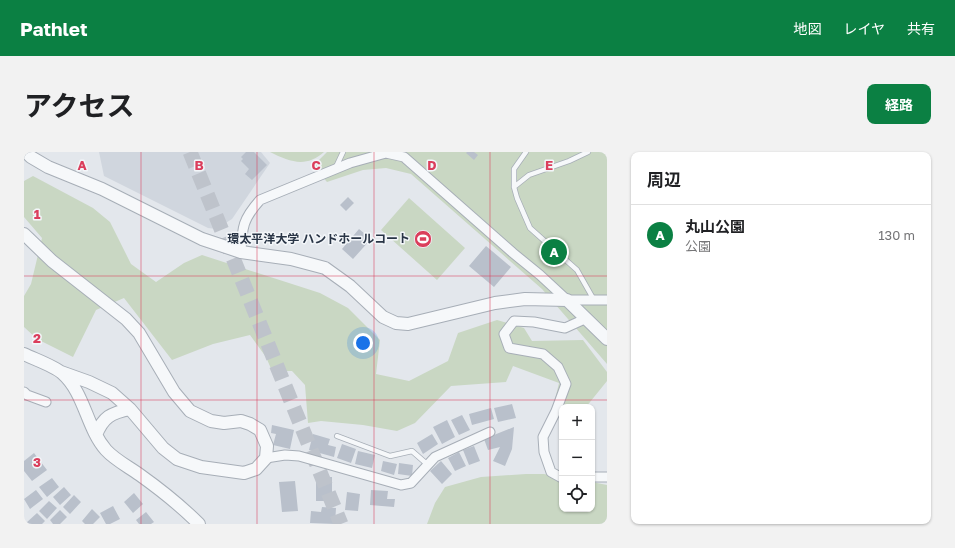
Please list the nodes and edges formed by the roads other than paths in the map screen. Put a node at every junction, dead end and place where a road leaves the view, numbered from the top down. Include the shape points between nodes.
1 (26, 152) edge
2 (343, 152) edge
3 (526, 152) edge
4 (588, 152) edge
5 (335, 169) junction
6 (514, 187) junction
7 (24, 234) edge
8 (240, 252) junction
9 (567, 300) junction
10 (607, 300) edge
11 (594, 301) junction
12 (587, 318) junction
13 (607, 339) edge
14 (24, 354) edge
15 (61, 372) junction
16 (24, 392) edge
17 (46, 402) dead end
18 (130, 409) junction
19 (490, 432) dead end
20 (96, 436) junction
21 (337, 436) dead end
22 (266, 458) junction
23 (428, 465) junction
24 (559, 476) edge
25 (595, 477) edge
26 (607, 477) edge
27 (199, 524) edge

1 - 8 street via 48,167 102,189 202,239
2 - 5 lane
3 - 6 lane via 514,169
4 - 6 lane via 529,175
5 - 8 street via 260,200 250,212 242,230
5 - 9 street via 386,153 404,157
6 - 11 lane via 530,228 576,270
7 - 22 street via 52,261 126,319 139,333 174,392 190,411 211,421 241,421 260,430 267,446
8 - 9 street via 291,259 324,268 350,286 383,317 402,324 430,320 495,303 525,299
9 - 11 street
9 - 12 street
10 - 11 street
12 - 13 street
12 - 24 street via 565,328 514,321 504,334 509,348 543,354 558,368 566,384 543,437 544,452 551,472
14 - 15 street
15 - 18 street via 112,394
15 - 20 street via 80,397
16 - 17 street
18 - 20 street via 118,411 105,418
18 - 22 street via 163,448 177,459 200,467 244,473 256,469
19 - 23 street via 435,457
20 - 27 street via 119,462 164,492
21 - 23 lane via 390,456 412,451
22 - 23 street via 299,456 401,484 411,483
25 - 26 street

